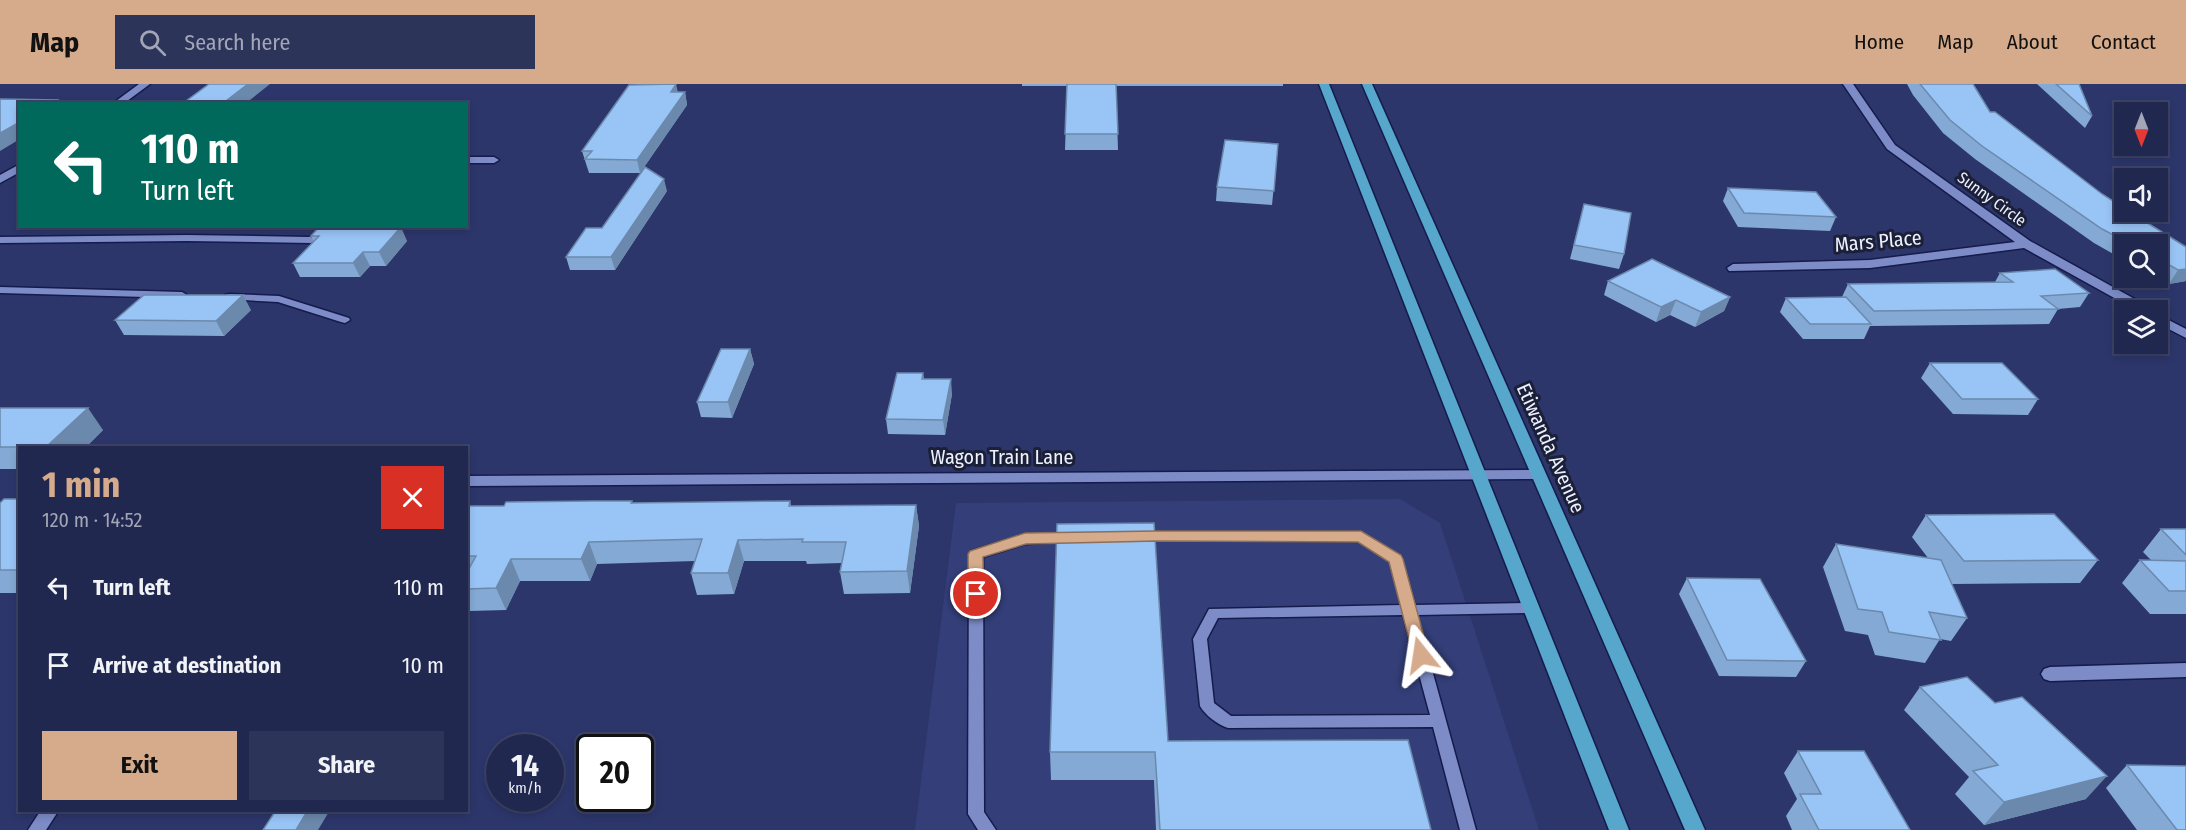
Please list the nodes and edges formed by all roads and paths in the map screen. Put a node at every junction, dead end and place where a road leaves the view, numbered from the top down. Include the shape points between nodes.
1 (145, 84) edge
2 (1324, 84) edge
3 (1367, 84) edge
4 (1848, 84) edge
5 (119, 102) edge
6 (468, 160) edge
7 (494, 160) dead end
8 (18, 168) edge
9 (0, 180) edge
10 (0, 240) edge
11 (311, 240) edge
12 (2026, 244) junction
13 (1732, 268) dead end
14 (0, 290) edge
15 (188, 296) edge
16 (222, 297) edge
17 (2126, 300) edge
18 (345, 320) dead end
19 (2168, 324) edge
20 (2186, 334) edge
21 (1538, 475) junction
22 (1478, 476) junction
23 (468, 481) edge
24 (1085, 537) edge
25 (1121, 537) edge
26 (1530, 608) junction
27 (1409, 610) junction
28 (2186, 670) edge
29 (2050, 674) dead end
30 (1439, 721) junction
31 (50, 812) edge
32 (36, 830) edge
33 (988, 830) edge
34 (1468, 830) edge
35 (1619, 830) edge
36 (1695, 830) edge

1 - 5 street
2 - 22 main road
3 - 21 main road, Etiwanda Avenue
4 - 12 street, Sunny Circle via 1891,147
6 - 7 street
8 - 9 street
10 - 11 lane
12 - 13 street, Mars Place via 1870,264
12 - 17 street, Sunny Circle
14 - 15 lane
16 - 18 lane via 279,299
19 - 20 street
21 - 22 street, Wagon Train Lane
21 - 36 main road, Etiwanda Avenue
22 - 23 street, Wagon Train Lane
22 - 26 main road
24 - 33 lane via 1025,538 976,554 976,814
25 - 27 lane via 1361,537 1396,559
26 - 27 lane
26 - 35 main road
27 - 30 lane
27 - 30 lane via 1214,613 1200,639 1207,706 1228,722
28 - 29 street
30 - 34 lane
31 - 32 lane

